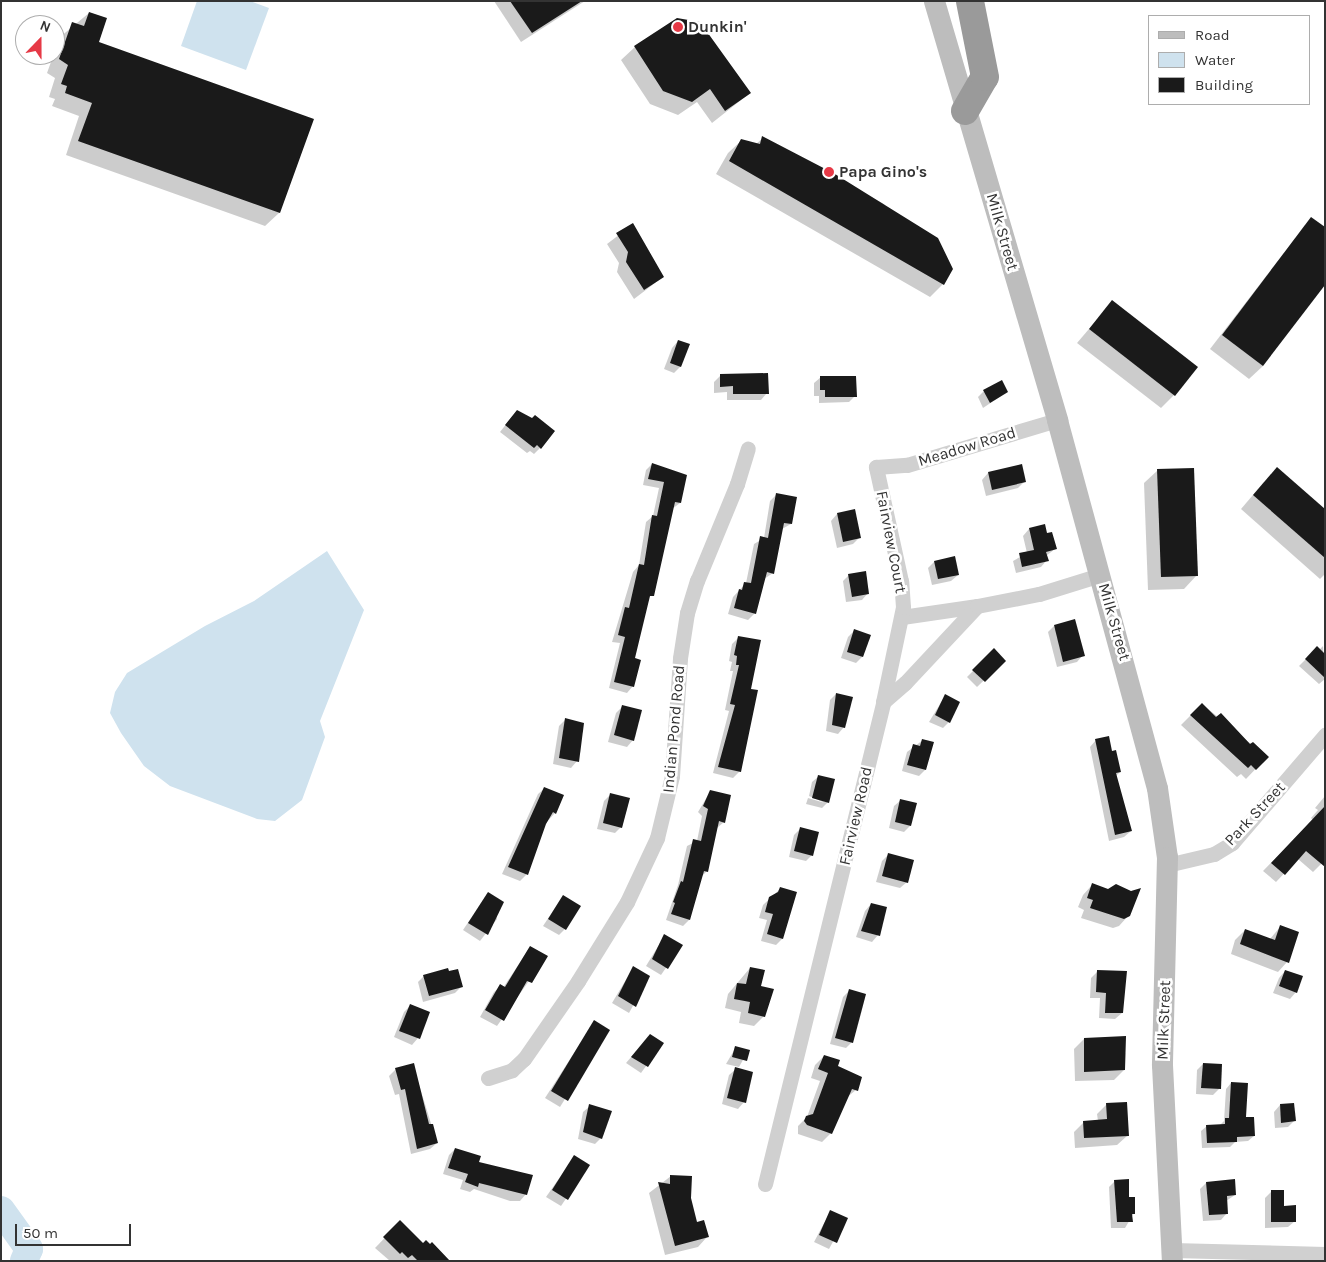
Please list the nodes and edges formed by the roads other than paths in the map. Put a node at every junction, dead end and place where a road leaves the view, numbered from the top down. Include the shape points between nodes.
1 (934, 1) edge
2 (970, 1) edge
3 (965, 111) junction
4 (1057, 420) junction
5 (748, 449) dead end
6 (876, 466) joint
7 (1100, 575) junction
8 (976, 606) junction
9 (902, 617) junction
10 (883, 702) junction
11 (1325, 736) edge
12 (1167, 864) junction
13 (488, 1078) dead end
14 (765, 1184) dead end
15 (1325, 1254) edge
16 (1172, 1256) edge

1 - 3 main road, Milk Street
2 - 3 highway via 985,77
3 - 4 main road, Milk Street
4 - 6 street, Meadow Road via 907,465
4 - 7 main road, Milk Street
5 - 13 street, Indian Pond Road via 687,613 680,658 672,776 658,838 627,902 524,1059 512,1070
6 - 9 street, Fairview Court via 901,580
7 - 8 street via 1039,594
7 - 12 main road, Milk Street via 1150,754 1164,822
8 - 9 street, Fairview Court
8 - 10 street via 906,683
9 - 10 street, Fairview Court
10 - 14 street, Fairview Road
11 - 12 street, Park Street via 1232,844 1214,854
12 - 16 main road, Milk Street via 1162,1065
15 - 16 street

